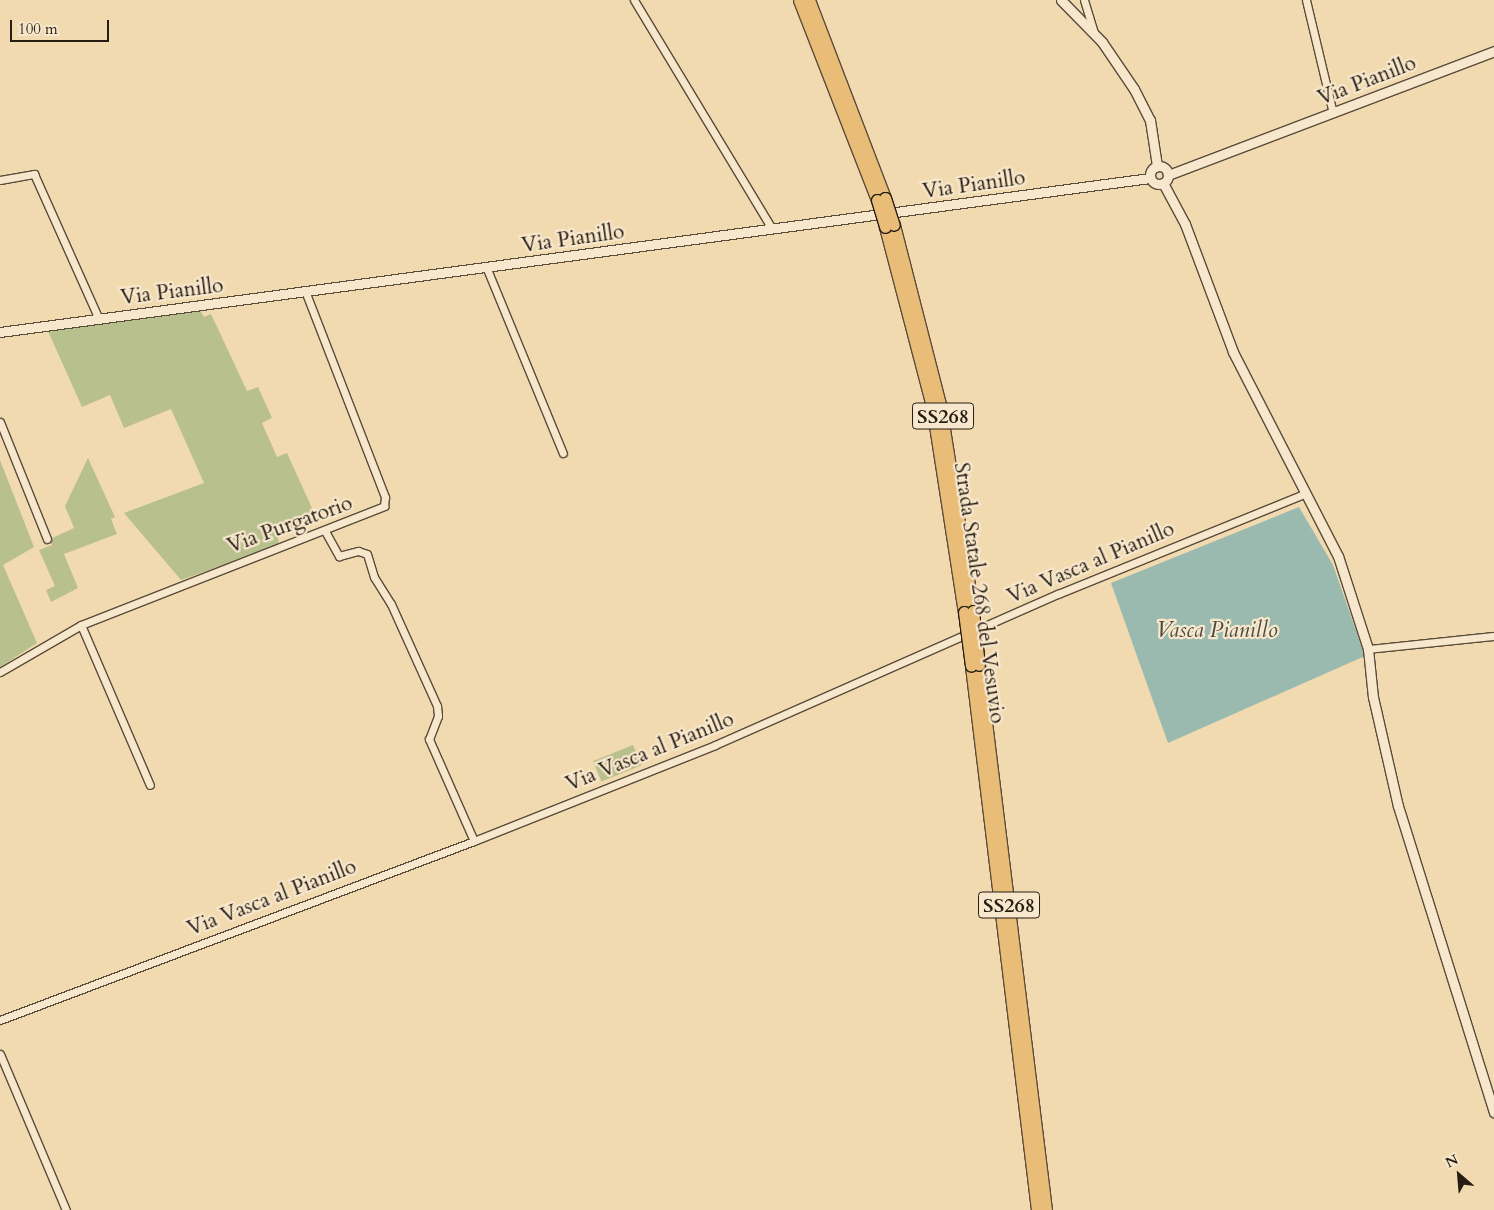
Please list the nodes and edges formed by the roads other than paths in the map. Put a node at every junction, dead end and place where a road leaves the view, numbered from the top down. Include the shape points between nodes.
1 (634, 0) edge
2 (800, 0) edge
3 (809, 0) edge
4 (1061, 0) edge
5 (1084, 0) edge
6 (1306, 0) edge
7 (1095, 34) junction
8 (1494, 51) edge
9 (1333, 113) junction
10 (1157, 166) junction
11 (1150, 178) junction
12 (1165, 179) junction
13 (0, 180) edge
14 (881, 199) junction
15 (772, 229) junction
16 (487, 269) junction
17 (306, 293) junction
18 (99, 319) junction
19 (0, 332) edge
20 (0, 422) edge
21 (563, 453) dead end
22 (1304, 494) junction
23 (325, 531) junction
24 (47, 539) dead end
25 (81, 625) junction
26 (1494, 636) edge
27 (1368, 649) junction
28 (0, 672) edge
29 (150, 785) dead end
30 (474, 841) junction
31 (0, 1020) edge
32 (0, 1055) edge
33 (1494, 1112) edge
34 (1036, 1162) junction
35 (66, 1210) edge
36 (1037, 1210) edge
37 (1046, 1210) edge

1 - 15 street
2 - 14 highway, Strada Statale 268 del Vesuvio / SS268
3 - 14 highway, Strada Statale 268 del Vesuvio / SS268
4 - 7 street
5 - 7 street
6 - 9 street
7 - 10 street via 1124,73 1150,120
8 - 9 street, Via Pianillo
9 - 12 street, Via Pianillo
10 - 11 street
10 - 12 street via 1163,167
11 - 12 street via 1155,184
11 - 15 street, Via Pianillo
12 - 22 street via 1233,352
13 - 18 street via 34,174
14 - 34 highway, Strada Statale 268 del Vesuvio / SS268, bridge via 940,404
15 - 16 street, Via Pianillo
16 - 17 street, Via Pianillo
16 - 21 street
17 - 18 street, Via Pianillo
17 - 23 street, Via Purgatorio via 386,497 384,506 378,511
18 - 19 street, Via Pianillo
20 - 24 street
22 - 27 street via 1338,556
22 - 30 street, Via Vasca al Pianillo via 1058,594 714,746
23 - 25 street, Via Purgatorio
23 - 30 street via 339,556 358,551 366,554 374,577 391,604 437,706 438,716 429,739
25 - 28 street, Via Purgatorio
25 - 29 street
26 - 27 street
27 - 33 street via 1372,697 1398,806
30 - 31 street, Via Vasca al Pianillo
32 - 35 street
34 - 36 highway, Strada Statale 268 del Vesuvio / SS268
34 - 37 highway, Strada Statale 268 del Vesuvio / SS268

